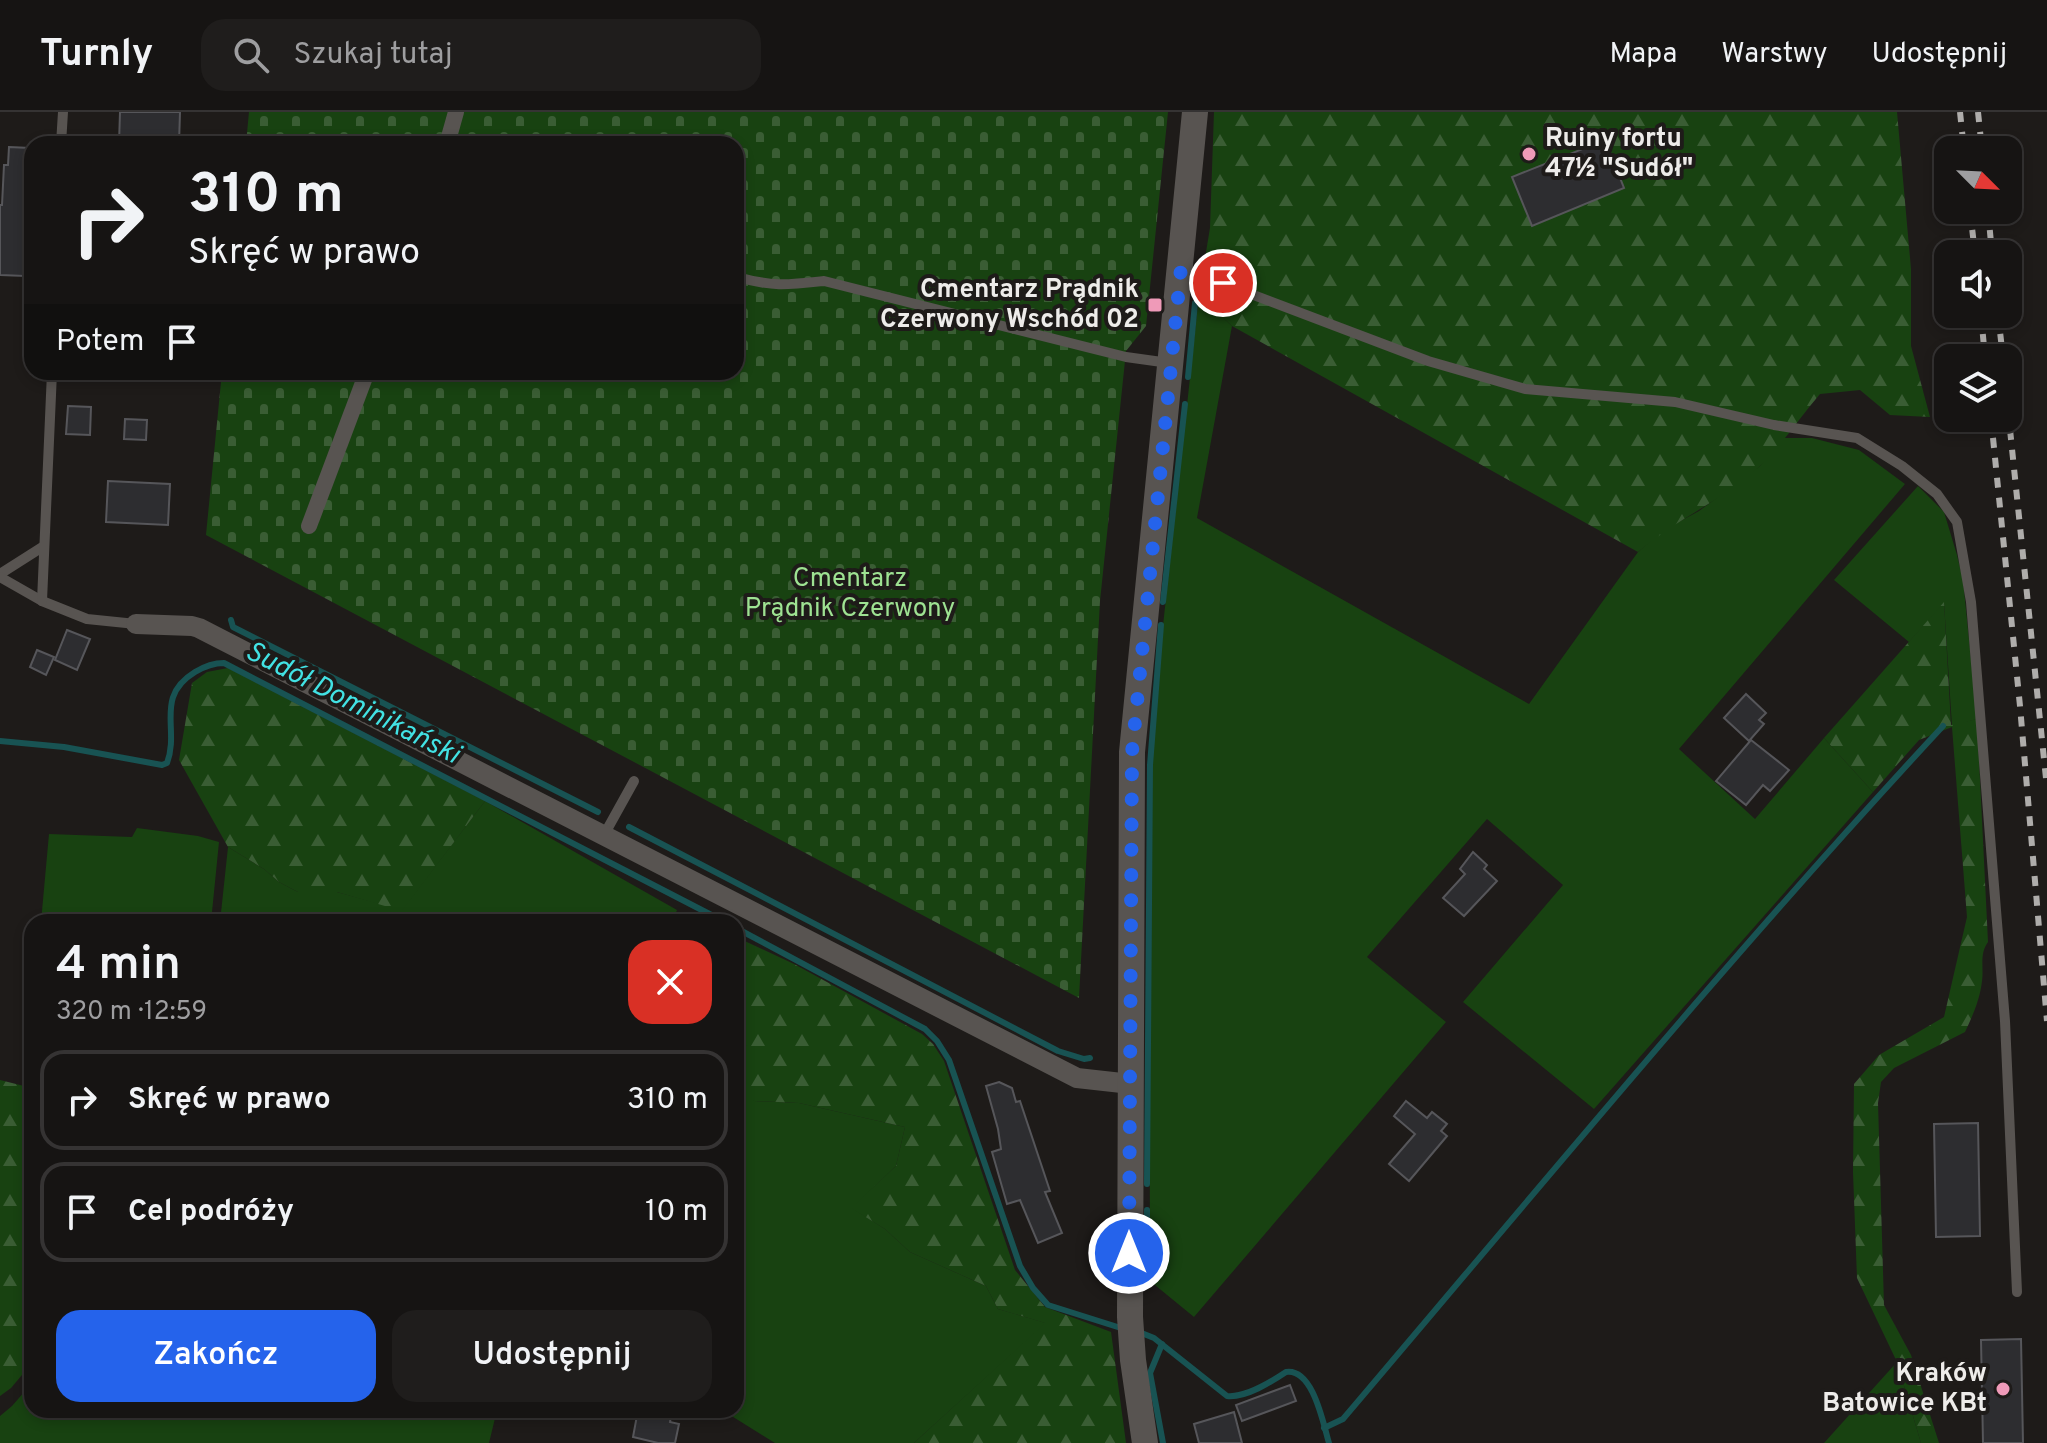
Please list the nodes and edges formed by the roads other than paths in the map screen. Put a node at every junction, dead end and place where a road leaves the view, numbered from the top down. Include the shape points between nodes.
1 (63, 112) edge
2 (456, 112) edge
3 (1195, 112) edge
4 (62, 136) edge
5 (449, 136) edge
6 (1181, 268) junction
7 (744, 279) edge
8 (1171, 363) junction
9 (52, 380) edge
10 (364, 380) edge
11 (309, 526) dead end
12 (44, 546) junction
13 (0, 575) edge
14 (42, 601) junction
15 (136, 624) joint
16 (634, 781) dead end
17 (604, 835) junction
18 (1131, 1084) junction
19 (2017, 1292) dead end
20 (1145, 1443) edge

1 - 4 lane
2 - 5 street
3 - 6 street
6 - 8 street
6 - 19 lane via 1428,361 1525,389 1675,402 1857,438 1937,494 1957,522 1971,602 2005,1021
7 - 8 lane via 768,286 824,281 1126,357
8 - 18 street via 1132,752
9 - 12 lane
10 - 11 street
12 - 13 lane
12 - 14 lane
13 - 14 lane
14 - 15 lane via 87,619
15 - 17 street via 199,628
16 - 17 lane
17 - 18 street via 1077,1078
18 - 20 street via 1130,1317

